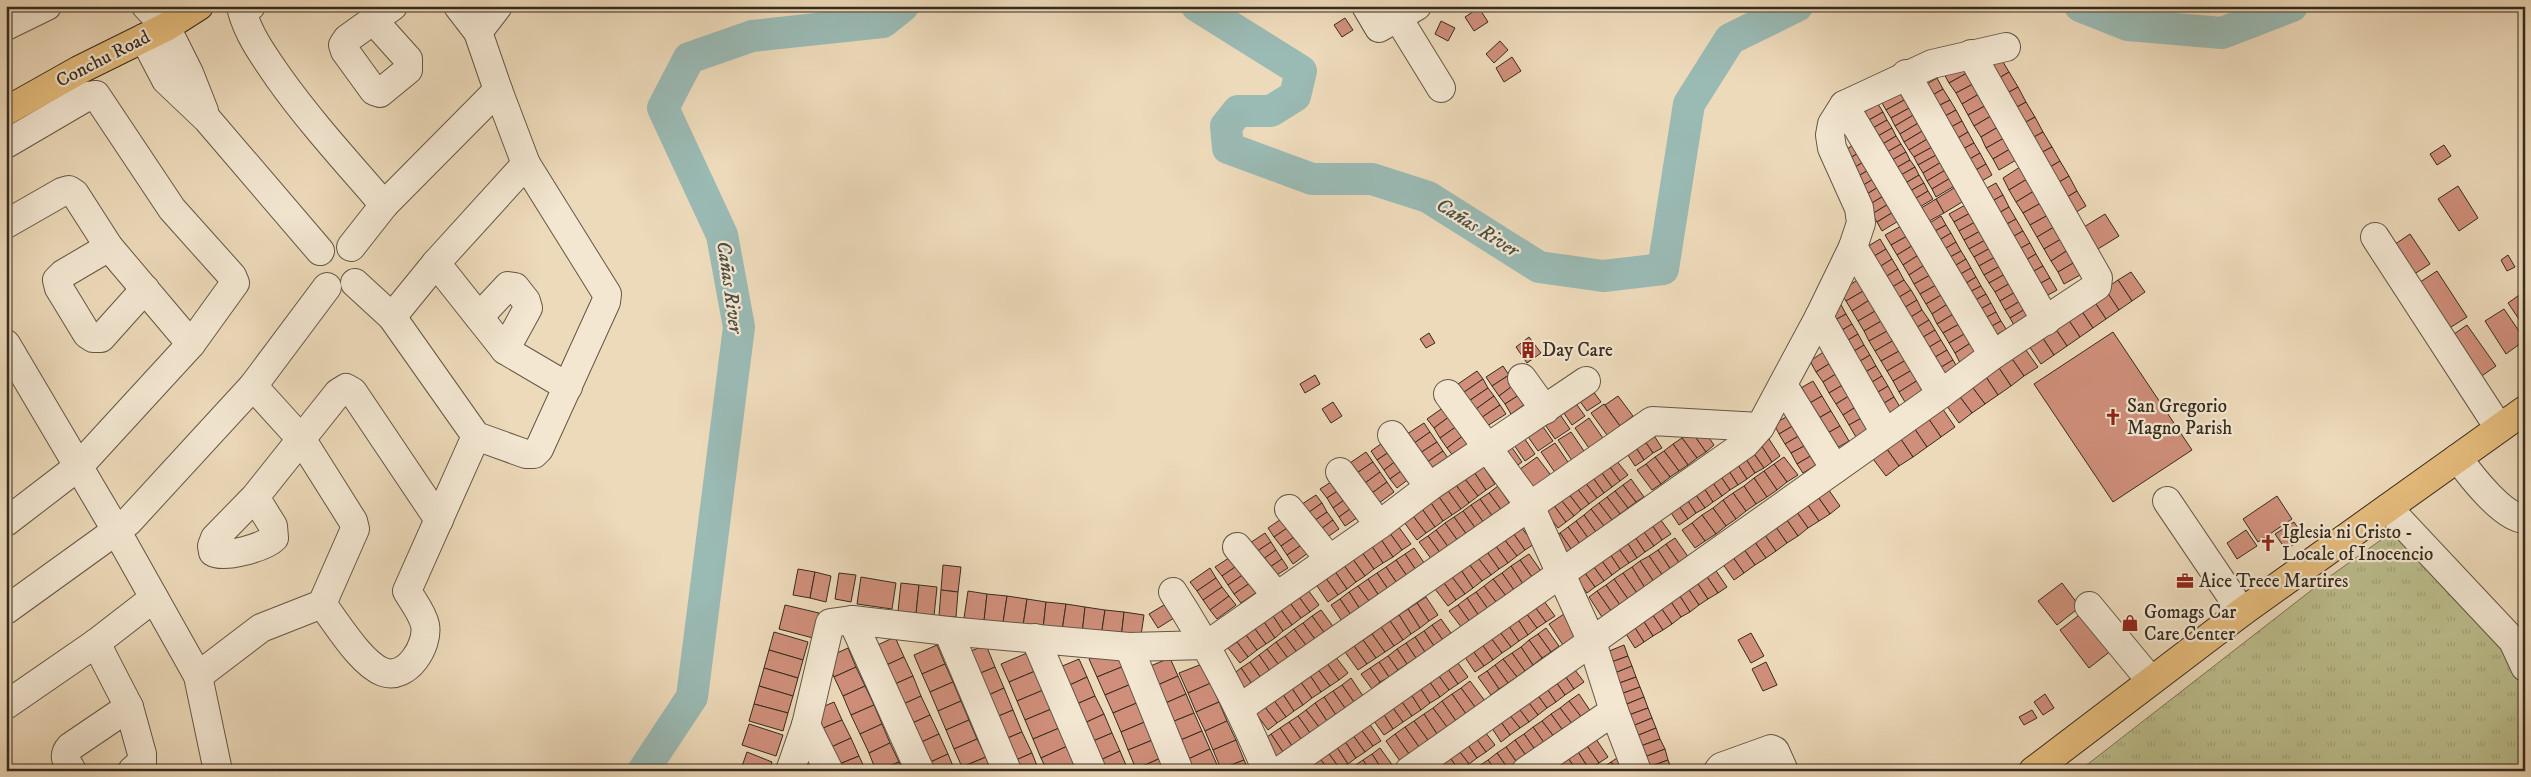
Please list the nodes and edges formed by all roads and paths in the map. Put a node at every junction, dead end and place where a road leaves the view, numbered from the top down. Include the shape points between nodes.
1 (47, 6) edge
2 (146, 6) edge
3 (199, 6) edge
4 (250, 6) edge
5 (458, 6) edge
6 (498, 6) edge
7 (1366, 6) edge
8 (1407, 12) edge
9 (6, 26) edge
10 (155, 32) junction
11 (478, 32) junction
12 (2006, 47) dead end
13 (1971, 54) junction
14 (1906, 74) junction
15 (1441, 88) dead end
16 (498, 90) junction
17 (1844, 105) junction
18 (6, 111) edge
19 (6, 144) edge
20 (526, 164) junction
21 (384, 205) junction
22 (6, 224) edge
23 (2374, 237) dead end
24 (109, 247) junction
25 (351, 247) junction
26 (1853, 247) junction
27 (320, 252) junction
28 (436, 263) junction
29 (355, 283) junction
30 (328, 287) junction
31 (145, 290) junction
32 (392, 317) junction
33 (479, 317) junction
34 (1819, 317) junction
35 (2046, 321) junction
36 (6, 344) edge
37 (191, 344) junction
38 (505, 350) junction
39 (1993, 354) junction
40 (1522, 378) dead end
41 (1586, 381) dead end
42 (1783, 385) junction
43 (253, 386) junction
44 (568, 387) junction
45 (1448, 394) dead end
46 (1941, 394) junction
47 (1545, 410) junction
48 (2525, 410) edge
49 (1760, 427) junction
50 (2499, 428) junction
51 (1885, 433) junction
52 (1392, 435) dead end
53 (476, 436) junction
54 (302, 440) junction
55 (1488, 448) junction
56 (2458, 458) junction
57 (78, 466) junction
58 (1835, 469) junction
59 (1340, 472) dead end
60 (1429, 487) junction
61 (255, 497) dead end
62 (2167, 501) dead end
63 (1530, 506) junction
64 (2388, 508) junction
65 (1289, 509) dead end
66 (2525, 519) edge
67 (439, 520) junction
68 (6, 522) edge
69 (1379, 525) junction
70 (116, 530) junction
71 (1237, 547) dead end
72 (1329, 559) junction
73 (1561, 574) junction
74 (1174, 592) dead end
75 (1276, 595) junction
76 (154, 598) junction
77 (322, 604) junction
78 (2089, 606) dead end
79 (6, 610) edge
80 (2242, 612) junction
81 (852, 620) junction
82 (948, 631) junction
83 (1034, 638) junction
84 (1592, 642) junction
85 (96, 643) junction
86 (1207, 645) junction
87 (1129, 647) junction
88 (2525, 667) edge
89 (198, 676) junction
90 (2151, 681) junction
91 (6, 705) edge
92 (129, 707) junction
93 (1240, 708) junction
94 (1614, 711) junction
95 (806, 725) junction
96 (72, 771) edge
97 (132, 771) edge
98 (218, 771) edge
99 (790, 771) edge
100 (829, 771) edge
101 (920, 771) edge
102 (1007, 771) edge
103 (1092, 771) edge
104 (1179, 771) edge
105 (1267, 771) edge
106 (1280, 771) edge
107 (1409, 771) edge
108 (1526, 771) edge
109 (1636, 771) edge
110 (1718, 771) edge
111 (1784, 771) edge
112 (2033, 771) edge

1 - 9 street
2 - 10 street
3 - 10 main road, Conchu Road
4 - 21 street via 242,11 247,29 263,55 300,108
5 - 11 street
6 - 11 street
7 - 8 street via 1379,28
8 - 15 street
10 - 18 main road, Conchu Road
10 - 27 street via 189,73 207,119
11 - 16 street
12 - 13 street
13 - 14 street
13 - 35 street via 2098,278 2093,291
14 - 17 street
14 - 35 street
16 - 20 street
16 - 21 street
17 - 26 street via 1832,124 1830,135 1832,148 1862,216
17 - 39 street
19 - 37 street via 88,96 96,95 101,100 172,209 235,283
20 - 28 street
20 - 44 street via 607,294
21 - 25 street
22 - 24 street via 69,190 75,194
23 - 50 street
24 - 31 street
24 - 31 street via 58,280 59,288 87,334 101,338
25 - 27 street via 334,244
25 - 29 street via 360,260 361,268
26 - 34 street
26 - 46 street
27 - 30 street via 315,267 321,282
28 - 32 street
28 - 33 street
29 - 30 street via 342,289
29 - 32 street
30 - 43 street
31 - 37 street
32 - 53 street
33 - 38 street
33 - 38 street via 508,286 515,287 528,308
34 - 42 street
34 - 51 street
35 - 39 street
36 - 57 street
37 - 57 street
38 - 44 street
39 - 46 street
40 - 47 street
41 - 47 street
42 - 49 street
42 - 58 street
43 - 54 street
43 - 70 street via 128,522
44 - 53 street via 534,454
45 - 55 street
46 - 51 street
47 - 55 street
48 - 50 main road
49 - 63 street via 1652,421
49 - 73 street via 1745,444
50 - 56 main road
51 - 58 street
52 - 60 street
53 - 67 street
54 - 61 street
54 - 67 street via 338,393 346,388 353,392
54 - 77 street via 353,521 355,530
55 - 60 street
55 - 63 street
56 - 64 main road
56 - 66 street via 2471,476 2511,516
57 - 68 street
57 - 70 street
58 - 84 street
59 - 69 street
60 - 69 street
62 - 80 street
63 - 73 street
63 - 93 street
64 - 80 main road
64 - 88 street via 2513,640
65 - 72 street
67 - 77 street via 406,591 425,624 424,640 416,658 404,670 385,673 369,664
69 - 72 street
70 - 76 street
70 - 79 street
71 - 75 street
72 - 75 street
73 - 84 street
73 - 106 street
74 - 86 street
75 - 86 street
76 - 85 street
76 - 89 street
77 - 89 street via 261,628
78 - 90 street
80 - 90 main road
81 - 82 street
81 - 95 street via 830,623
81 - 101 street
82 - 83 street
82 - 102 street
83 - 87 street
83 - 103 street
84 - 94 street
84 - 107 street
85 - 91 street
85 - 92 street
86 - 87 street
86 - 93 street
87 - 104 street
89 - 98 street
90 - 112 main road
92 - 96 street via 65,752
92 - 97 street via 142,754 142,762
93 - 105 street
94 - 108 street
94 - 109 street
95 - 99 street
95 - 100 street
110 - 111 street via 1721,767 1771,749

